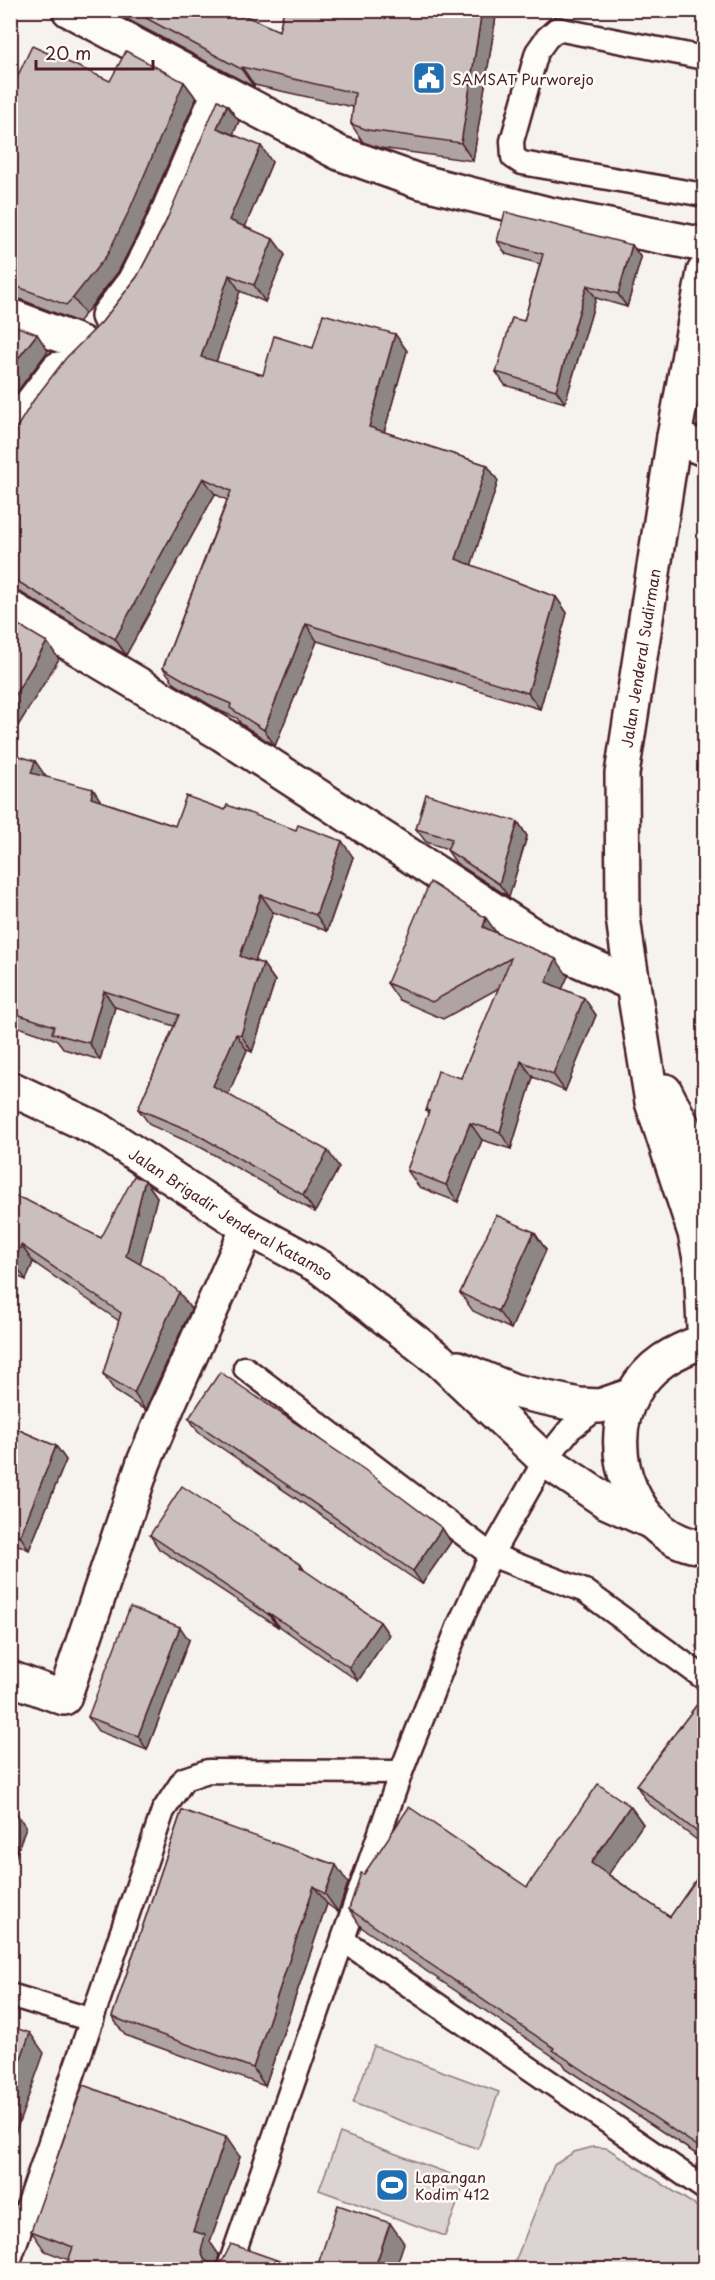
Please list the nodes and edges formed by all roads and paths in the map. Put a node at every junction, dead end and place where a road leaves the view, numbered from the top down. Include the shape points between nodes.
1 (69, 10) edge
2 (705, 58) edge
3 (220, 90) junction
4 (705, 195) edge
5 (705, 245) edge
6 (705, 272) edge
7 (10, 316) edge
8 (81, 343) junction
9 (674, 437) junction
10 (10, 438) edge
11 (705, 449) edge
12 (10, 608) edge
13 (633, 984) junction
14 (643, 1046) junction
15 (10, 1088) edge
16 (705, 1168) edge
17 (248, 1228) junction
18 (705, 1327) edge
19 (705, 1341) edge
20 (440, 1360) junction
21 (245, 1368) dead end
22 (632, 1395) junction
23 (600, 1406) junction
24 (545, 1460) junction
25 (656, 1524) junction
26 (702, 1550) edge
27 (491, 1555) junction
28 (10, 1678) edge
29 (705, 1678) edge
30 (401, 1772) junction
31 (343, 1940) junction
32 (10, 1995) edge
33 (92, 2020) junction
34 (705, 2188) edge
35 (10, 2259) edge
36 (228, 2270) edge

1 - 3 main road
2 - 4 lane via 557,29 537,52 512,141 513,157 522,163
3 - 5 main road via 339,153 418,181 548,214
3 - 8 main road via 134,282 99,327
6 - 9 main road, Jalan Jenderal Sudirman
7 - 8 main road
8 - 10 main road via 29,407
9 - 11 main road
9 - 13 main road, Jalan Jenderal Sudirman via 622,774 623,917
12 - 13 main road via 222,734 531,934 567,955
13 - 14 main road, Jalan Jenderal Sudirman
14 - 16 main road
14 - 18 main road, Jalan Jenderal Sudirman via 652,1102 695,1233
15 - 17 main road, Jalan Brigadir Jenderal Katamso via 100,1131
17 - 20 main road, Jalan Brigadir Jenderal Katamso via 320,1267
17 - 28 main road via 144,1462 64,1698
19 - 22 main road via 678,1351 653,1367
20 - 23 main road via 514,1391
20 - 24 main road
21 - 27 lane
22 - 23 main road
22 - 25 main road via 621,1429 621,1464 633,1497
23 - 24 lane via 570,1429
24 - 25 main road via 607,1502
24 - 27 lane
25 - 26 main road
27 - 29 lane via 585,1591
27 - 30 lane
30 - 31 lane
30 - 33 lane via 208,1771 184,1779 163,1811
31 - 34 lane
31 - 36 lane
32 - 33 lane
33 - 35 lane

